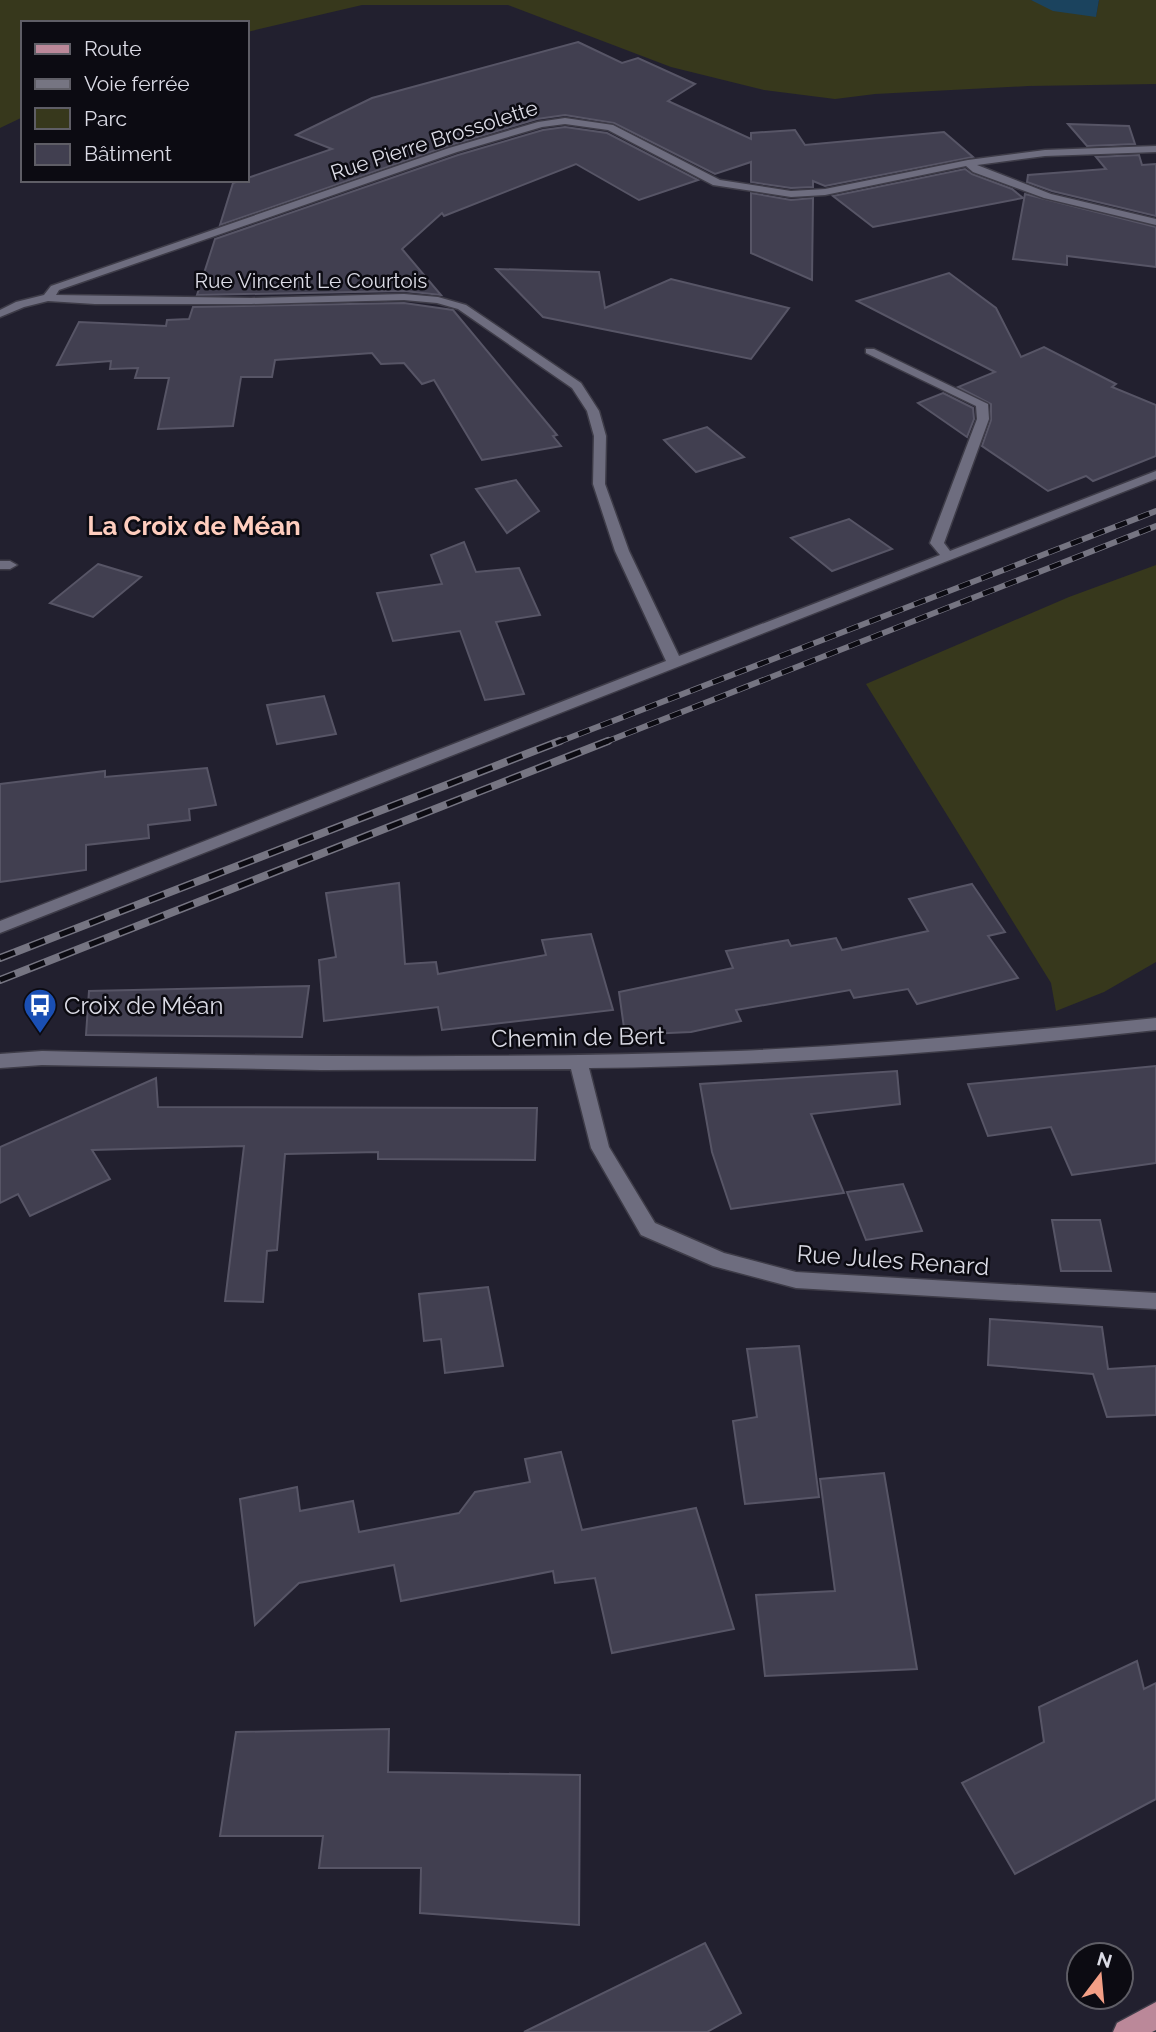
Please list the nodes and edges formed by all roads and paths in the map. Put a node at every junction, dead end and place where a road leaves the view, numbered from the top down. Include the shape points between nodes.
1 (1156, 149) edge
2 (968, 163) junction
3 (1156, 222) edge
4 (48, 298) junction
5 (0, 314) edge
6 (870, 351) dead end
7 (1156, 475) edge
8 (946, 554) junction
9 (671, 658) junction
10 (0, 927) edge
11 (1156, 1024) edge
12 (0, 1061) edge
13 (579, 1063) junction
14 (1156, 1301) edge
15 (1156, 2015) edge
16 (1126, 2032) edge

1 - 2 street, Rue Pierre Brossolette via 1045,153
2 - 3 street via 1048,196
2 - 4 street, Rue Pierre Brossolette via 825,192 755,191 717,183 610,127 565,121 541,124 84,278 55,289
4 - 5 street, Rue Pierre Brossolette
4 - 9 street, Rue Vincent Le Courtois via 404,297 463,307 577,386 593,411 600,436 599,484 622,551
6 - 8 street via 982,404 983,419 937,543
7 - 8 street
8 - 9 street
9 - 10 street
11 - 13 street, Chemin de Bert via 798,1055
12 - 13 street, Chemin de Bert
13 - 14 street, Rue Jules Renard via 600,1149 648,1228 720,1260 796,1280
15 - 16 main road

